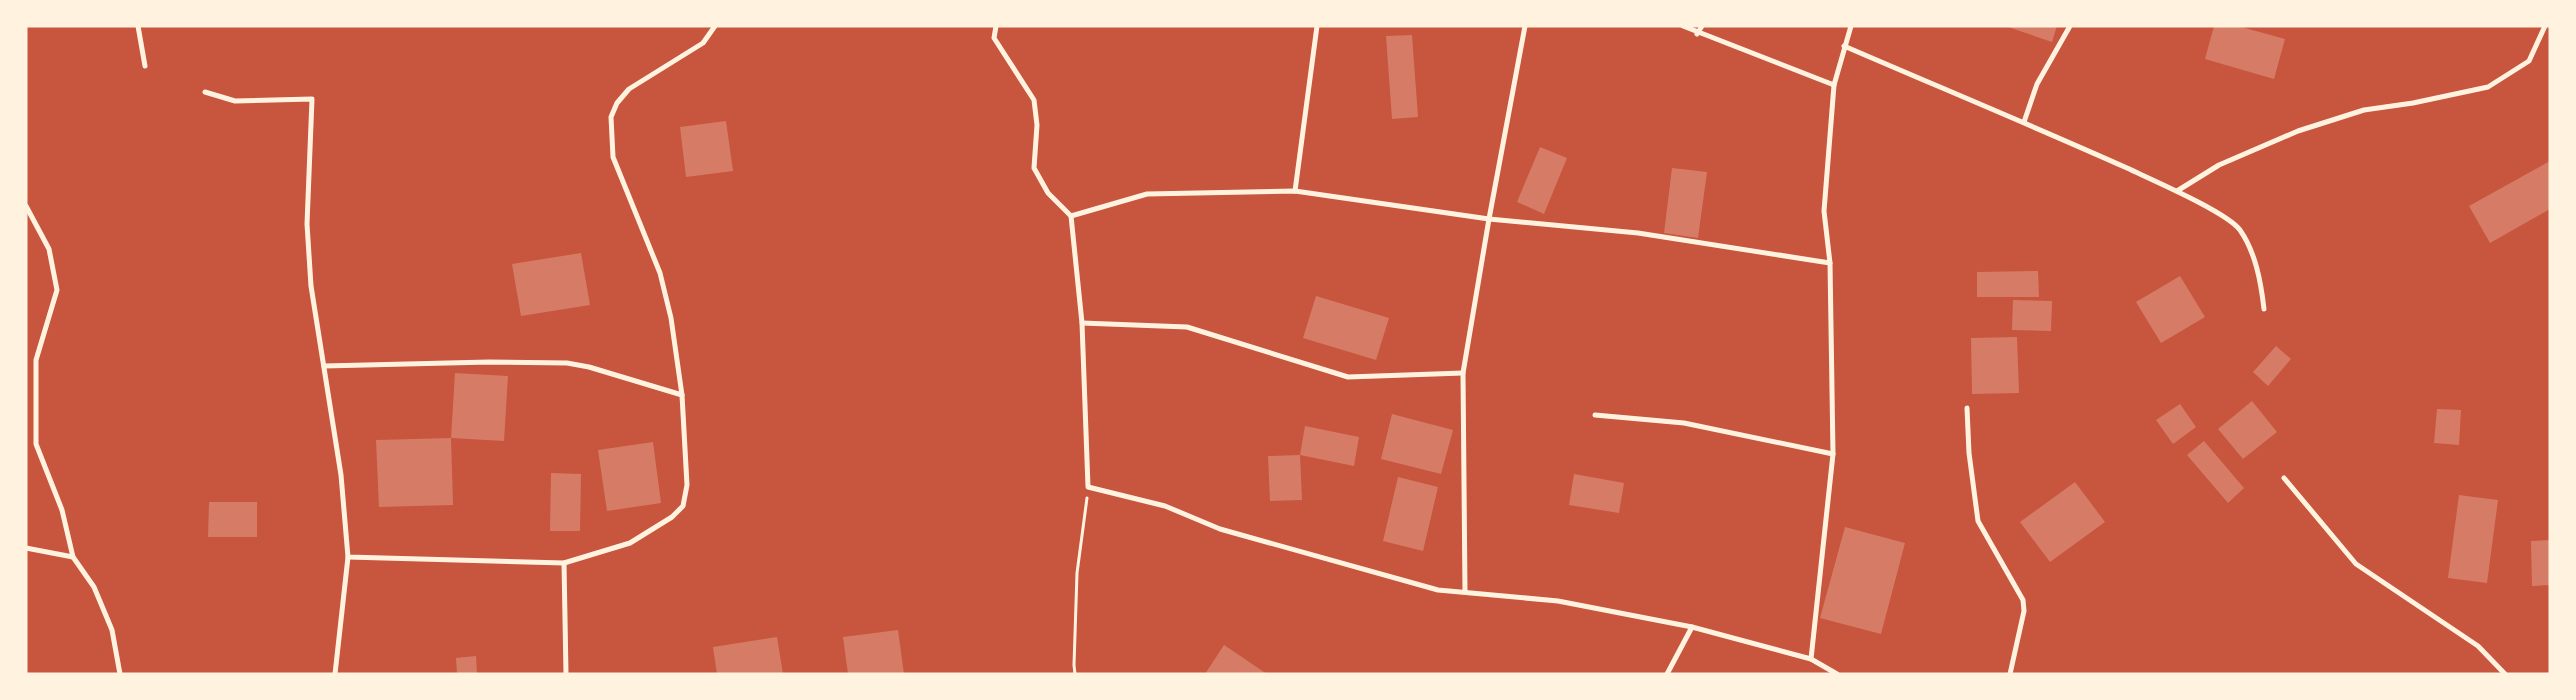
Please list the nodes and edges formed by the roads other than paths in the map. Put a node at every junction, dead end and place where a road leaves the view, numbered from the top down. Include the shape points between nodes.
1 (138, 26) edge
2 (715, 26) edge
3 (996, 26) edge
4 (1317, 26) edge
5 (1525, 26) edge
6 (1683, 26) edge
7 (1702, 26) edge
8 (1851, 26) edge
9 (2070, 26) edge
10 (2544, 26) edge
11 (1697, 34) junction
12 (1844, 46) junction
13 (145, 66) dead end
14 (1834, 85) junction
15 (205, 92) dead end
16 (2024, 122) junction
17 (1295, 191) junction
18 (2177, 191) junction
19 (26, 206) edge
20 (1071, 216) junction
21 (1489, 219) junction
22 (1830, 263) junction
23 (2264, 309) dead end
24 (1082, 323) junction
25 (324, 366) junction
26 (1463, 373) junction
27 (682, 395) junction
28 (1967, 408) dead end
29 (1595, 414) dead end
30 (1833, 454) junction
31 (2284, 478) dead end
32 (26, 548) edge
33 (73, 557) junction
34 (348, 557) junction
35 (564, 563) junction
36 (1465, 591) junction
37 (1692, 627) junction
38 (1811, 659) junction
39 (120, 674) edge
40 (335, 674) edge
41 (566, 674) edge
42 (1667, 674) edge
43 (1837, 674) edge
44 (2010, 674) edge
45 (2506, 674) edge

1 - 13 street
2 - 27 street via 703,43 629,90 617,103 611,117 613,157 660,273 671,318
3 - 20 street via 994,38 1034,100 1037,125 1034,168 1048,193
4 - 17 street
5 - 21 street
6 - 11 street
7 - 11 street
8 - 12 street
9 - 16 street via 2037,84
10 - 18 street via 2529,61 2488,87 2413,104 2364,110 2298,131 2218,165
11 - 14 street
12 - 14 street
12 - 16 street
14 - 22 street via 1824,211
15 - 25 street via 236,101 312,99 307,224
16 - 18 street
17 - 20 street via 1147,194
17 - 21 street
18 - 23 street via 2239,229 2260,279
19 - 33 street via 50,249 57,290 36,360 36,444 62,510
20 - 24 street
21 - 22 street via 1638,232
21 - 26 street
22 - 30 street
24 - 26 street via 1187,327 1348,377
24 - 36 street via 1088,487 1165,506 1220,529 1369,573 1438,590
25 - 27 street via 567,362
25 - 34 street via 341,475
26 - 36 street
27 - 35 street via 688,485 683,506 672,517 630,544
28 - 44 street via 1968,453 1978,521 2023,600 2024,611
29 - 30 street via 1684,423
30 - 38 street
31 - 45 street via 2356,564 2478,646
32 - 33 street
33 - 39 street via 94,587 112,630
34 - 35 street
34 - 40 street
35 - 41 street
36 - 37 street via 1558,601
37 - 38 street
37 - 42 street
38 - 43 street

